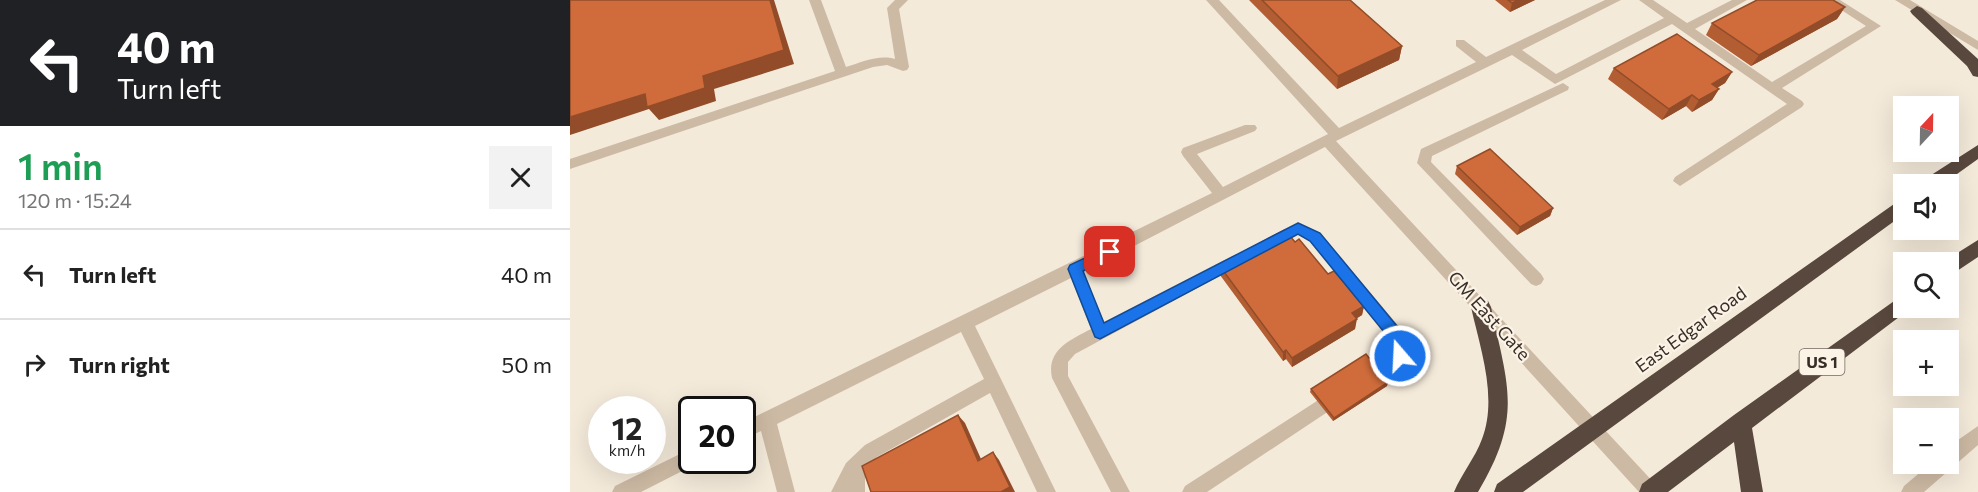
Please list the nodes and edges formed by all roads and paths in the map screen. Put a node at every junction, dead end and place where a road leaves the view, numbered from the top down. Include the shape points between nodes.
1 (815, 0) edge
2 (902, 0) edge
3 (1212, 0) edge
4 (1616, 0) edge
5 (1645, 0) edge
6 (1741, 0) edge
7 (1832, 0) edge
8 (1901, 0) edge
9 (1917, 11) junction
10 (1672, 19) junction
11 (1687, 28) junction
12 (1460, 43) dead end
13 (1978, 46) edge
14 (1513, 50) junction
15 (1485, 63) junction
16 (1978, 72) edge
17 (842, 73) junction
18 (1563, 87) dead end
19 (1772, 87) junction
20 (1250, 128) dead end
21 (1332, 138) junction
22 (1978, 151) edge
23 (570, 164) edge
24 (1945, 174) edge
25 (1680, 181) dead end
26 (1220, 194) junction
27 (1893, 212) edge
28 (1978, 247) edge
29 (1959, 261) edge
30 (1075, 269) junction
31 (1536, 279) dead end
32 (1481, 307) junction
33 (1893, 310) edge
34 (965, 323) junction
35 (1100, 332) junction
36 (1376, 372) edge
37 (994, 382) junction
38 (1320, 407) edge
39 (767, 420) junction
40 (1741, 422) junction
41 (756, 425) edge
42 (1594, 428) junction
43 (1978, 434) edge
44 (1959, 450) edge
45 (678, 464) edge
46 (855, 465) junction
47 (1931, 474) edge
48 (1040, 489) edge
49 (621, 492) edge
50 (786, 492) edge
51 (840, 492) edge
52 (856, 492) edge
53 (1121, 492) edge
54 (1191, 492) edge
55 (1465, 492) edge
56 (1505, 492) edge
57 (1650, 492) edge
58 (1752, 492) edge
59 (1910, 492) edge

1 - 17 lane
2 - 17 lane via 894,8 903,67 888,61
3 - 21 lane, GM East Gate
4 - 14 lane
5 - 10 lane
6 - 11 lane
7 - 19 lane via 1875,26
8 - 9 lane
9 - 13 lane
9 - 16 highway
10 - 11 lane
10 - 14 lane via 1554,80
11 - 19 lane
12 - 15 lane
14 - 15 lane
15 - 21 lane
17 - 23 lane
18 - 31 lane via 1426,153 1424,163
19 - 25 lane via 1797,104
20 - 26 lane via 1188,152
21 - 26 lane
21 - 32 lane, GM East Gate
22 - 24 highway
26 - 30 lane
27 - 42 highway, East Edgar Road
28 - 29 highway
30 - 34 lane
30 - 35 lane
32 - 42 lane, GM East Gate
32 - 55 highway via 1498,412 1496,431
33 - 40 highway, US 1
34 - 37 lane
34 - 39 lane
35 - 36 lane via 1298,228 1315,237 1401,341 1400,356
35 - 53 lane via 1069,349 1058,370
37 - 46 lane via 871,451
37 - 48 lane
38 - 54 lane
39 - 41 lane
39 - 50 lane
40 - 57 highway, US 1
40 - 58 highway
42 - 56 highway, East Edgar Road
42 - 57 lane, GM East Gate
43 - 44 lane
45 - 49 lane
46 - 51 lane
46 - 52 lane
47 - 59 lane

